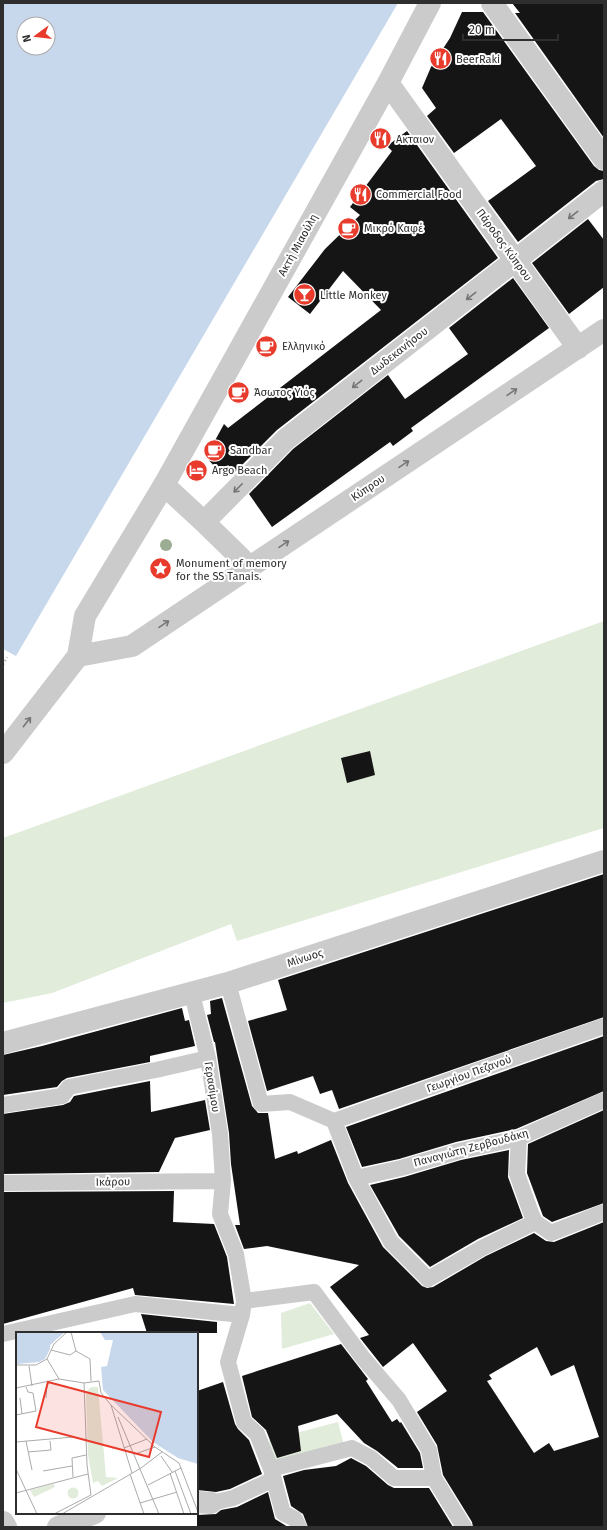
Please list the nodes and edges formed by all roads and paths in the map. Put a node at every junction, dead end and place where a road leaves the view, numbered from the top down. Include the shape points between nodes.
1 (430, 3) edge
2 (492, 3) edge
3 (388, 83) junction
4 (604, 159) edge
5 (604, 191) edge
6 (516, 261) junction
7 (604, 330) edge
8 (578, 348) junction
9 (164, 485) junction
10 (204, 522) junction
11 (250, 567) junction
12 (7, 656) dead end
13 (78, 656) junction
14 (3, 665) edge
15 (3, 753) edge
16 (604, 861) edge
17 (228, 983) junction
18 (192, 994) junction
19 (604, 1026) edge
20 (3, 1043) edge
21 (208, 1058) junction
22 (604, 1100) edge
23 (3, 1105) edge
24 (334, 1121) junction
25 (519, 1138) junction
26 (356, 1178) junction
27 (223, 1181) junction
28 (3, 1183) edge
29 (604, 1212) edge
30 (535, 1222) junction
31 (243, 1308) junction
32 (3, 1334) edge
33 (272, 1474) junction
34 (434, 1478) junction
35 (204, 1502) edge
36 (92, 1514) edge
37 (3, 1522) edge
38 (6, 1527) edge
39 (58, 1527) edge
40 (298, 1527) edge
41 (464, 1527) edge

1 - 3 street, Ακτή Μιαούλη
2 - 4 street
3 - 6 street, Πάροδος Κύπρου
3 - 9 street, Ακτή Μιαούλη
5 -> 6 street, Δωδεκανήσου
6 - 8 street, Πάροδος Κύπρου
6 -> 10 street, Δωδεκανήσου via 285,440
7 - 8 street, Κύπρου
11 -> 8 street, Κύπρου
9 - 10 street
9 - 13 street, Ακτή Μιαούλη via 85,616
10 - 11 street
13 -> 11 street, Κύπρου via 132,646
12 - 14 path
15 -> 13 street
16 - 17 street, Μίνωος
17 - 18 street, Μίνωος
17 - 24 lane via 261,1104 290,1102
18 - 20 street, Μίνωος
18 - 21 lane, Γερασίμου
19 - 24 lane, Γεωργίου Πεζανού
21 - 23 lane via 69,1087 62,1096
21 - 27 lane, Γερασίμου via 220,1134
22 - 25 lane, Παναγιώτη Ζερβουδάκη
24 - 26 lane
25 - 26 lane, Παναγιώτη Ζερβουδάκη
25 - 30 lane via 517,1174
26 - 30 lane via 391,1242 428,1279
27 - 28 lane, Ικάρου
27 - 31 lane, Γερασίμου via 220,1214 236,1254
29 - 30 lane via 551,1233
31 - 32 lane via 135,1304
31 - 33 lane via 228,1362 244,1422 256,1434
31 - 34 lane via 314,1292 363,1358 399,1400 429,1450
33 - 34 lane via 352,1448 371,1458 394,1478
33 - 35 lane via 233,1498
33 - 40 lane via 283,1513 295,1519
34 - 41 lane
36 - 39 street
37 - 38 street

